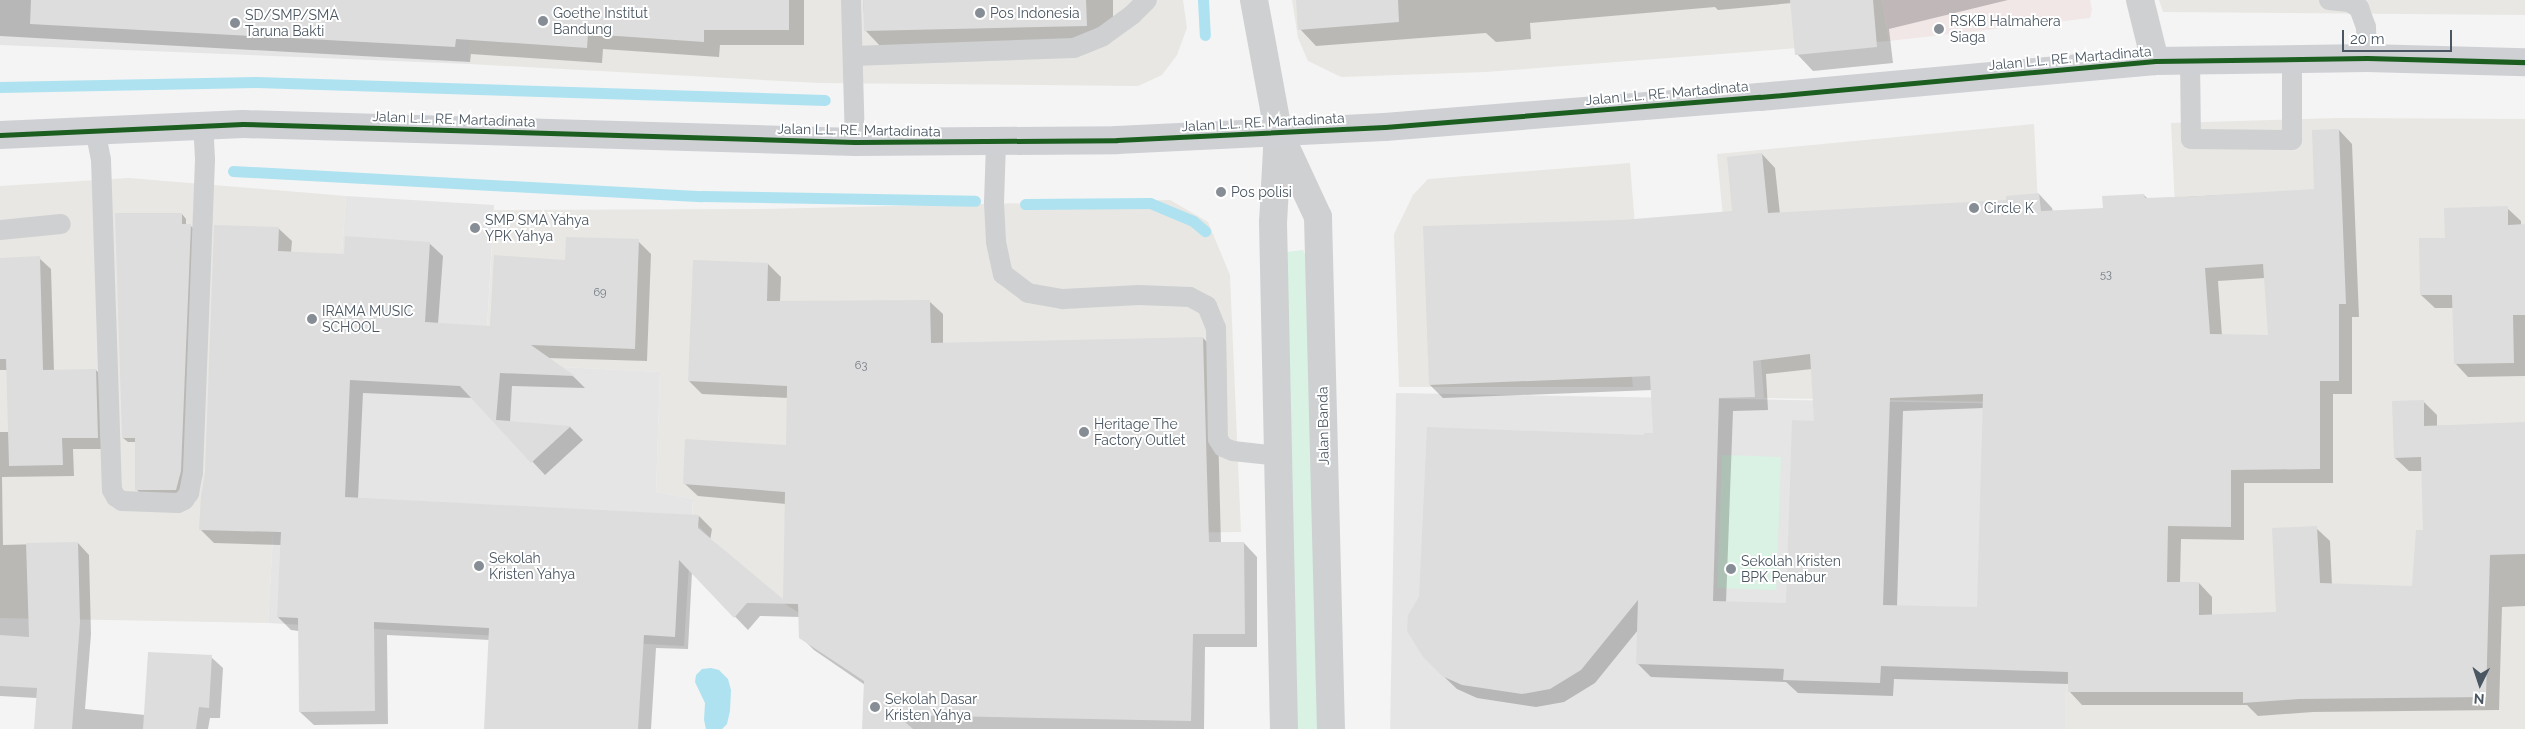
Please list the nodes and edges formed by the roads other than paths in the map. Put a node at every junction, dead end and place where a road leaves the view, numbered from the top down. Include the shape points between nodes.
1 (851, 0) edge
2 (1147, 0) edge
3 (1254, 0) edge
4 (2140, 0) edge
5 (2329, 0) edge
6 (853, 56) junction
7 (2292, 58) junction
8 (2367, 58) junction
9 (2190, 59) junction
10 (2155, 61) junction
11 (2525, 62) edge
12 (203, 125) junction
13 (96, 129) junction
14 (1278, 131) junction
15 (0, 135) edge
16 (855, 142) junction
17 (996, 143) junction
18 (61, 224) dead end
19 (0, 230) edge
20 (1279, 456) junction
21 (1284, 729) edge
22 (1331, 729) edge

1 - 6 lane
2 - 6 lane via 1103,36 1074,48
3 - 14 street, Jalan Banda
4 - 10 street
5 - 8 lane via 2349,2 2359,8 2366,27
6 - 16 lane
7 - 8 main road, Jalan L.L. RE. Martadinata
7 - 9 main road, Jalan L.L. RE. Martadinata
7 - 9 lane via 2292,140 2191,139
8 - 11 main road, Jalan L.L. RE. Martadinata
9 - 10 main road, Jalan L.L. RE. Martadinata
10 - 14 main road, Jalan L.L. RE. Martadinata via 1385,127
12 - 13 main road, Jalan L.L. RE. Martadinata
12 - 13 lane via 205,159 193,472 189,493 178,503 122,501 112,490 101,160
12 - 16 main road, Jalan L.L. RE. Martadinata
13 - 15 main road, Jalan L.L. RE. Martadinata
14 - 17 main road, Jalan L.L. RE. Martadinata
14 - 20 street, Jalan Banda via 1274,222
14 - 22 street, Jalan Banda via 1318,217
16 - 17 main road, Jalan L.L. RE. Martadinata
17 - 20 lane via 996,242 1004,274 1028,293 1063,299 1140,295 1190,297 1207,306 1216,328 1218,439 1223,448 1233,451
18 - 19 lane
20 - 21 street, Jalan Banda

